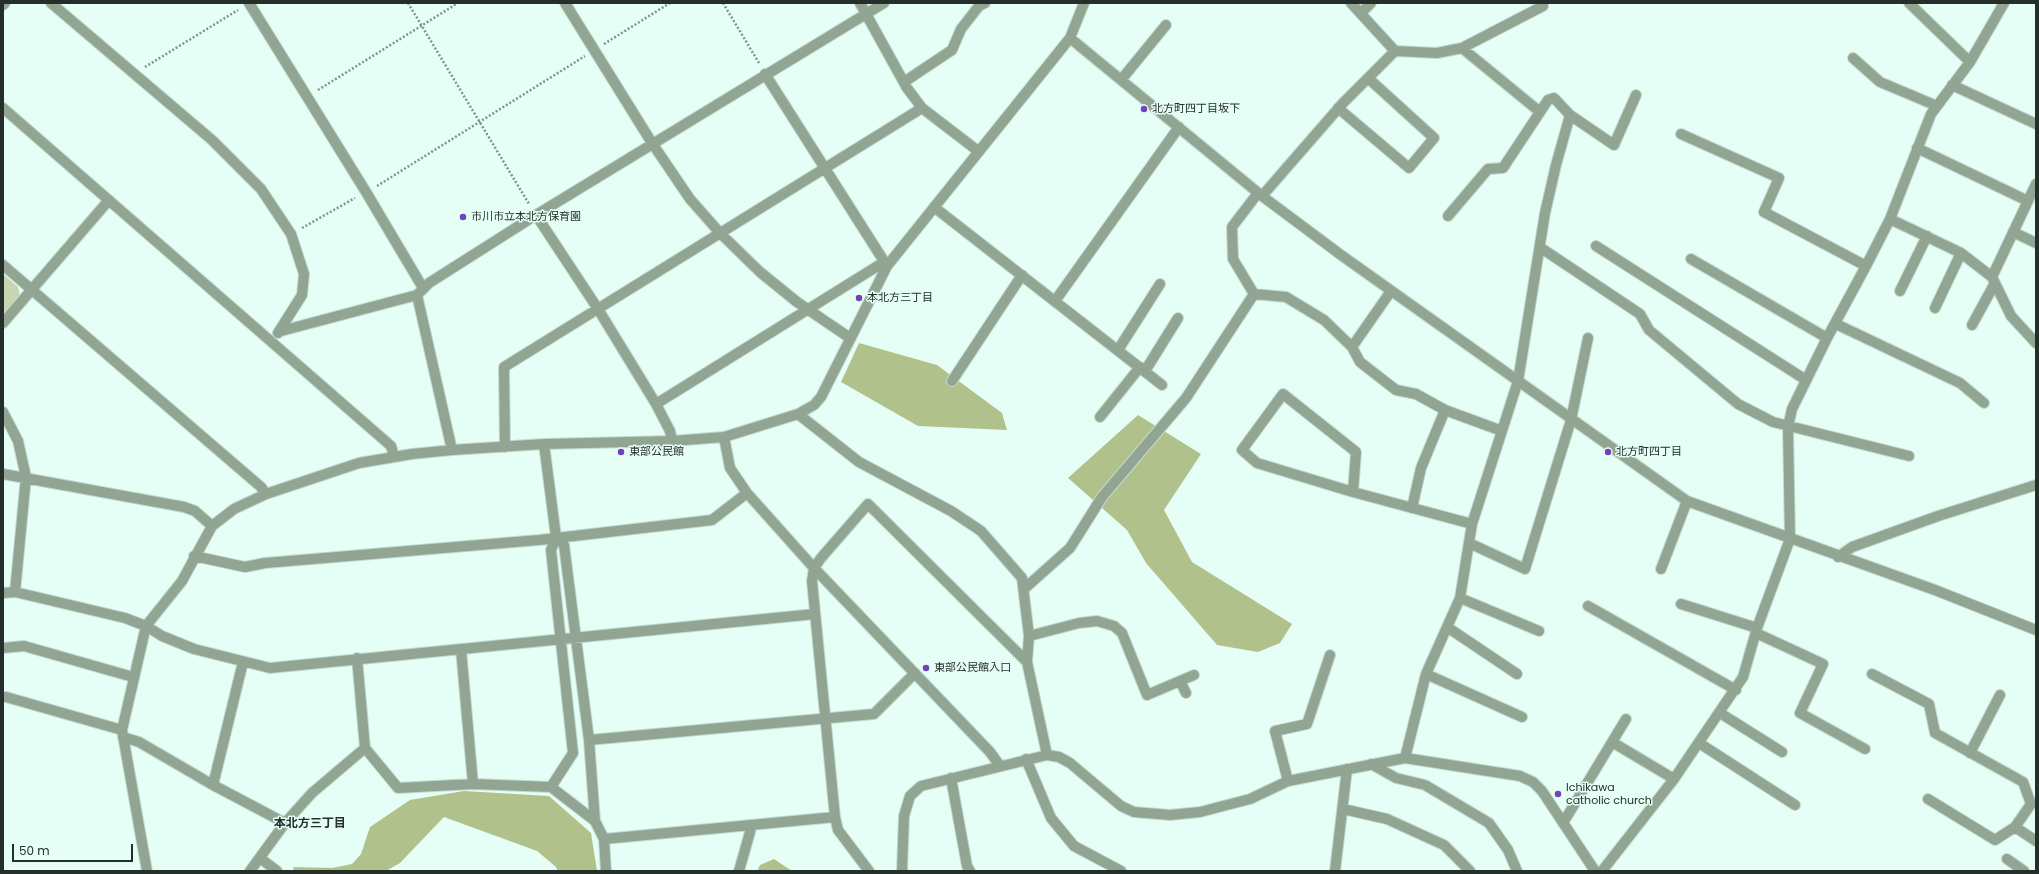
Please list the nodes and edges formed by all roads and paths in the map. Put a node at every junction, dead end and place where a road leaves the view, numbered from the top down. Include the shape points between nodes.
1 (5, 3) edge
2 (50, 3) edge
3 (408, 3) edge
4 (458, 3) edge
5 (565, 3) edge
6 (670, 3) edge
7 (723, 3) edge
8 (860, 3) edge
9 (884, 3) edge
10 (985, 3) edge
11 (1084, 3) edge
12 (1351, 3) edge
13 (1371, 3) edge
14 (1909, 3) edge
15 (2004, 3) edge
16 (245, 5) edge
17 (3, 6) edge
18 (1543, 6) dead end
19 (1361, 13) junction
20 (866, 14) junction
21 (1166, 25) dead end
22 (422, 26) junction
23 (1070, 38) junction
24 (1462, 48) junction
25 (594, 50) junction
26 (1395, 51) junction
27 (1853, 58) dead end
28 (1970, 62) junction
29 (135, 73) junction
30 (765, 74) junction
31 (1368, 78) junction
32 (1121, 80) junction
33 (904, 82) junction
34 (1952, 85) junction
35 (1636, 95) dead end
36 (307, 97) junction
37 (1937, 106) junction
38 (3, 108) edge
39 (922, 108) junction
40 (1338, 108) junction
41 (1540, 112) junction
42 (1570, 115) junction
43 (478, 121) junction
44 (2036, 124) edge
45 (1179, 128) junction
46 (1681, 134) dead end
47 (652, 143) junction
48 (1917, 148) junction
49 (978, 151) junction
50 (826, 168) junction
51 (2036, 184) edge
52 (366, 192) junction
53 (1260, 195) junction
54 (109, 200) junction
55 (2028, 201) junction
56 (934, 207) junction
57 (536, 215) junction
58 (1448, 216) dead end
59 (1890, 219) junction
60 (2013, 232) junction
61 (720, 233) junction
62 (291, 234) junction
63 (1927, 236) junction
64 (2036, 243) edge
65 (1596, 246) dead end
66 (1541, 248) junction
67 (1961, 253) junction
68 (1691, 259) dead end
69 (885, 264) junction
70 (3, 265) edge
71 (1866, 266) junction
72 (1022, 275) junction
73 (1993, 280) junction
74 (1160, 284) dead end
75 (32, 290) junction
76 (420, 291) junction
77 (1392, 291) junction
78 (1900, 291) dead end
79 (1254, 294) junction
80 (1055, 301) junction
81 (1935, 308) dead end
82 (598, 309) junction
83 (807, 309) junction
84 (1178, 318) dead end
85 (3, 323) edge
86 (1836, 324) junction
87 (1972, 325) dead end
88 (281, 331) junction
89 (850, 338) junction
90 (1588, 338) dead end
91 (1827, 338) junction
92 (270, 339) junction
93 (2036, 343) edge
94 (1352, 347) junction
95 (1118, 350) junction
96 (1142, 369) junction
97 (1806, 380) junction
98 (952, 381) dead end
99 (1518, 381) junction
100 (1162, 384) dead end
101 (1984, 403) dead end
102 (656, 404) junction
103 (1445, 410) junction
104 (3, 412) edge
105 (798, 414) junction
106 (1100, 417) dead end
107 (1571, 420) junction
108 (1788, 426) junction
109 (1502, 431) junction
110 (724, 437) junction
111 (672, 440) junction
112 (544, 444) junction
113 (505, 447) junction
114 (452, 450) junction
115 (394, 456) junction
116 (1909, 456) dead end
117 (3, 474) edge
118 (26, 477) junction
119 (2036, 485) edge
120 (1353, 492) junction
121 (747, 493) junction
122 (266, 494) junction
123 (1687, 501) junction
124 (1412, 508) junction
125 (1472, 524) junction
126 (212, 526) junction
127 (556, 537) junction
128 (1790, 539) junction
129 (1469, 543) junction
130 (194, 556) junction
131 (1838, 557) junction
132 (814, 568) junction
133 (1661, 569) dead end
134 (1024, 589) junction
135 (15, 592) junction
136 (3, 593) edge
137 (1460, 598) junction
138 (1681, 604) dead end
139 (1588, 606) dead end
140 (814, 614) junction
141 (146, 626) junction
142 (1447, 627) junction
143 (1756, 630) junction
144 (2036, 630) edge
145 (1538, 631) dead end
146 (1029, 636) junction
147 (577, 638) junction
148 (562, 640) junction
149 (3, 648) edge
150 (461, 649) junction
151 (1330, 655) dead end
152 (358, 658) junction
153 (243, 662) junction
154 (1027, 662) junction
155 (915, 673) junction
156 (1426, 674) junction
157 (1516, 674) dead end
158 (1872, 674) dead end
159 (1194, 675) dead end
160 (133, 677) junction
161 (1180, 681) junction
162 (1736, 690) junction
163 (1186, 693) dead end
164 (4, 694) edge
165 (2000, 695) dead end
166 (1720, 713) junction
167 (1522, 717) dead end
168 (824, 718) junction
169 (1626, 719) dead end
170 (122, 734) junction
171 (589, 740) junction
172 (1612, 742) junction
173 (1699, 743) junction
174 (365, 748) junction
175 (1865, 749) dead end
176 (1782, 752) dead end
177 (1970, 753) junction
178 (1047, 755) junction
179 (1405, 758) junction
180 (1026, 759) junction
181 (1371, 764) junction
182 (1000, 766) junction
183 (1347, 769) junction
184 (951, 778) junction
185 (1674, 779) junction
186 (1288, 781) junction
187 (473, 784) junction
188 (213, 785) junction
189 (551, 788) junction
190 (1928, 800) dead end
191 (1795, 805) dead end
192 (1343, 809) junction
193 (835, 817) junction
194 (595, 821) junction
195 (285, 823) junction
196 (1563, 823) junction
197 (752, 825) junction
198 (2016, 827) junction
199 (604, 839) junction
200 (2036, 841) edge
201 (260, 858) junction
202 (2007, 859) dead end
203 (147, 871) edge
204 (250, 871) edge
205 (277, 871) edge
206 (606, 871) edge
207 (739, 871) edge
208 (869, 871) edge
209 (902, 871) edge
210 (970, 871) edge
211 (1121, 871) edge
212 (1335, 871) edge
213 (1470, 871) edge
214 (1517, 871) edge
215 (1595, 871) edge
216 (1602, 871) edge
217 (2024, 871) edge

1 - 17 street
2 - 29 street
3 - 22 path
4 - 22 path
5 - 25 street
6 - 25 path
7 - 30 path
8 - 20 street
9 - 20 street
10 - 33 street via 979,6 961,29 952,50
11 - 23 street
12 - 19 street
13 - 19 street
14 - 28 street
15 - 28 street
16 - 29 path
16 - 36 street
18 - 24 street
19 - 26 street
20 - 30 street
20 - 33 street
21 - 32 street
22 - 36 path
22 - 43 path
23 - 32 street
23 - 49 street
24 - 26 street via 1437,53
24 - 41 street
25 - 43 path
25 - 47 street
26 - 31 street
27 - 37 street via 1880,82
28 - 34 street
29 - 62 street via 212,140 261,189
30 - 47 street
30 - 50 street
31 - 40 street
31 - 40 street via 1434,138 1409,168
32 - 45 street
33 - 39 street
34 - 37 street
34 - 44 street
35 - 42 street via 1614,145
36 - 52 street
37 - 48 street
38 - 54 street
39 - 49 street
39 - 50 street
40 - 53 street
41 - 42 street via 1548,100 1554,98
41 - 58 street via 1503,168 1488,169
42 - 66 street via 1548,199
43 - 52 path
43 - 57 path
45 - 53 street
45 - 80 street
46 - 71 street via 1779,178 1764,212
47 - 57 street
47 - 61 street via 690,199
48 - 55 street
48 - 59 street
49 - 56 street
50 - 61 street
50 - 69 street
51 - 55 street
52 - 62 path
52 - 76 street
53 - 77 street
53 - 79 street via 1232,228 1233,260
54 - 75 street
54 - 92 street
55 - 60 street
56 - 69 street
56 - 72 street
57 - 76 street
57 - 82 street
59 - 63 street
59 - 71 street
60 - 64 street
60 - 73 street
61 - 82 street
61 - 83 street via 760,272
62 - 88 street via 304,274 302,295
63 - 67 street
63 - 78 street
65 - 97 street
66 - 99 street
66 - 108 street via 1640,314 1649,330 1738,404 1773,422
67 - 73 street
67 - 81 street
68 - 91 street
69 - 83 street
69 - 89 street
70 - 75 street
71 - 86 street
72 - 80 street
72 - 98 street
73 - 87 street
73 - 93 street via 2011,316
74 - 95 street
75 - 85 street
75 - 122 street
76 - 88 street
76 - 114 street
77 - 94 street
77 - 99 street
79 - 94 street via 1286,297 1324,320
79 - 134 street via 1186,398 1102,497 1070,548
80 - 95 street
82 - 102 street
82 - 113 street via 504,367
83 - 89 street
83 - 102 street
84 - 96 street
86 - 91 street
86 - 101 street via 1960,383
88 - 92 street
89 - 105 street via 821,397 814,405
90 - 107 street
91 - 97 street
92 - 115 street via 391,446
94 - 103 street via 1360,362 1396,390 1416,394
95 - 96 street
96 - 100 street
96 - 106 street
97 - 108 street via 1792,409
99 - 107 street
99 - 109 street
102 - 111 street
103 - 109 street
103 - 124 street via 1421,468
104 - 118 street via 18,441
105 - 110 street
105 - 134 street via 859,462 951,511 981,531 1022,578
107 - 123 street
107 - 129 street via 1525,569
108 - 116 street
108 - 128 street
109 - 125 street
110 - 111 street
110 - 121 street via 730,468
111 - 112 street
112 - 113 street
112 - 127 street
113 - 114 street
114 - 115 street
115 - 122 street via 359,463
117 - 118 street
118 - 126 street via 184,506 195,511
118 - 135 street
119 - 131 street via 1852,547
120 - 120 street via 1356,452 1283,394 1242,450 1257,463
120 - 124 street
121 - 127 street via 712,520
121 - 132 street
122 - 126 street via 234,509
123 - 128 street
123 - 133 street
124 - 125 street
125 - 129 street
126 - 130 street
127 - 130 street via 265,563 245,567
127 - 147 street via 564,546
127 - 148 street via 551,550
128 - 131 street
128 - 143 street
129 - 137 street
130 - 141 street via 182,581
131 - 144 street via 1935,590
132 - 140 street
132 - 154 street via 868,504
132 - 155 street
134 - 146 street
135 - 136 street
135 - 141 street via 125,618
137 - 142 street
137 - 145 street
138 - 143 street
139 - 162 street
140 - 147 street
140 - 168 street
141 - 153 street via 162,636 194,649
141 - 160 street
142 - 156 street
142 - 157 street
143 - 162 street via 1743,676
143 - 175 street via 1822,664 1800,713
146 - 154 street
146 - 161 street via 1079,623 1097,621 1114,626 1122,633 1147,695
147 - 148 street
147 - 171 street
148 - 150 street
148 - 189 street via 573,752
149 - 160 street via 24,646
150 - 152 street
150 - 187 street
151 - 186 street via 1307,724 1275,731
152 - 153 street via 270,668
152 - 174 street
153 - 188 street
154 - 178 street
155 - 168 street via 874,714
155 - 182 street via 990,752
156 - 167 street
156 - 179 street
158 - 177 street via 1929,704 1935,733
159 - 161 street
160 - 170 street
161 - 163 street
162 - 166 street
164 - 170 street
165 - 177 street
166 - 173 street
166 - 176 street
168 - 171 street
168 - 193 street
169 - 172 street
170 - 188 street
170 - 203 street
171 - 194 street
172 - 185 street
172 - 196 street
173 - 185 street
173 - 191 street
174 - 187 street via 398,788
174 - 195 street via 312,793
177 - 198 street via 2024,782 2031,804
178 - 180 street
178 - 186 street via 1059,757 1070,763 1121,806 1134,812 1170,815 1200,812 1250,799
179 - 181 street
179 - 196 street via 1520,776 1533,782 1542,791
180 - 182 street
180 - 211 street via 1051,818 1074,846
181 - 183 street
181 - 214 street via 1396,778 1425,784 1489,823 1508,850
182 - 184 street
183 - 186 street
183 - 192 street
184 - 209 street via 921,786 910,796 904,816
184 - 210 street
185 - 216 street
187 - 189 street
188 - 195 street
189 - 194 street
190 - 198 street via 1995,840
192 - 212 street
192 - 213 street via 1387,819 1444,845
193 - 197 street
193 - 208 street via 838,830
194 - 199 street
195 - 201 street
196 - 215 street
197 - 199 street
197 - 207 street
198 - 200 street
199 - 206 street
201 - 204 street
201 - 205 street
202 - 217 street

